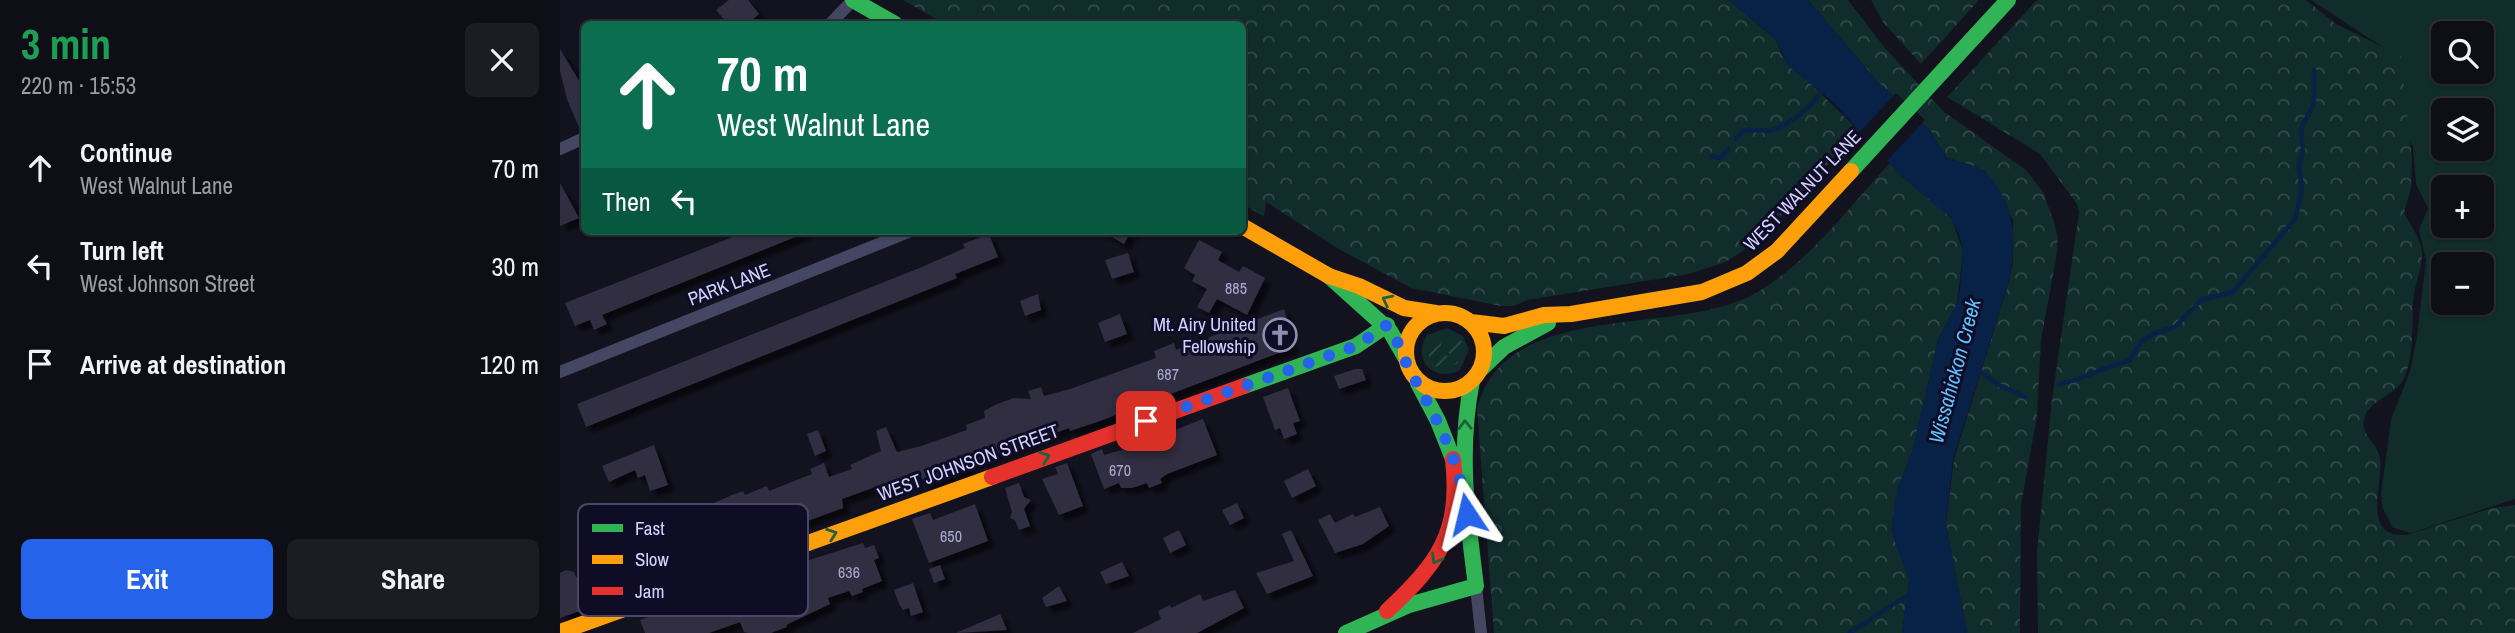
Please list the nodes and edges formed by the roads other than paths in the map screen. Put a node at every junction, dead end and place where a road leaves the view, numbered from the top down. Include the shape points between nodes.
1 (853, 0) edge
2 (2008, 0) edge
3 (833, 21) edge
4 (890, 21) edge
5 (581, 139) edge
6 (561, 148) edge
7 (1246, 228) edge
8 (901, 235) edge
9 (1329, 276) junction
10 (1446, 313) junction
11 (1571, 314) junction
12 (1471, 323) junction
13 (1387, 325) junction
14 (1405, 357) junction
15 (560, 372) edge
16 (1475, 377) junction
17 (1416, 380) junction
18 (1453, 459) junction
19 (1463, 487) junction
20 (808, 543) edge
21 (1476, 586) junction
22 (1382, 615) junction
23 (605, 616) edge
24 (560, 632) edge
25 (1346, 633) edge
26 (1481, 633) edge

1 - 3 street
1 - 4 street
2 - 11 street, WEST WALNUT LANE via 1777,251 1747,273 1717,288
5 - 6 street
7 - 9 street
8 - 15 street, PARK LANE
10 -> 9 street via 1404,308
9 - 13 street via 1342,293
10 - 12 street
10 - 14 street via 1429,316 1415,326
11 - 12 street, WEST WALNUT LANE via 1544,315 1495,327
11 - 16 street, WEST WALNUT LANE via 1511,342
12 - 16 street via 1484,350
13 - 14 street
20 -> 13 street, WEST JOHNSON STREET via 1356,346
14 - 17 street
16 - 17 street via 1457,390 1440,391
19 -> 16 street via 1465,416
17 - 18 street
18 - 19 street
18 -> 22 street via 1455,507 1440,554 1420,582
19 - 21 street
21 - 22 street
21 - 26 street
22 - 25 street
24 -> 23 street, WEST JOHNSON STREET

